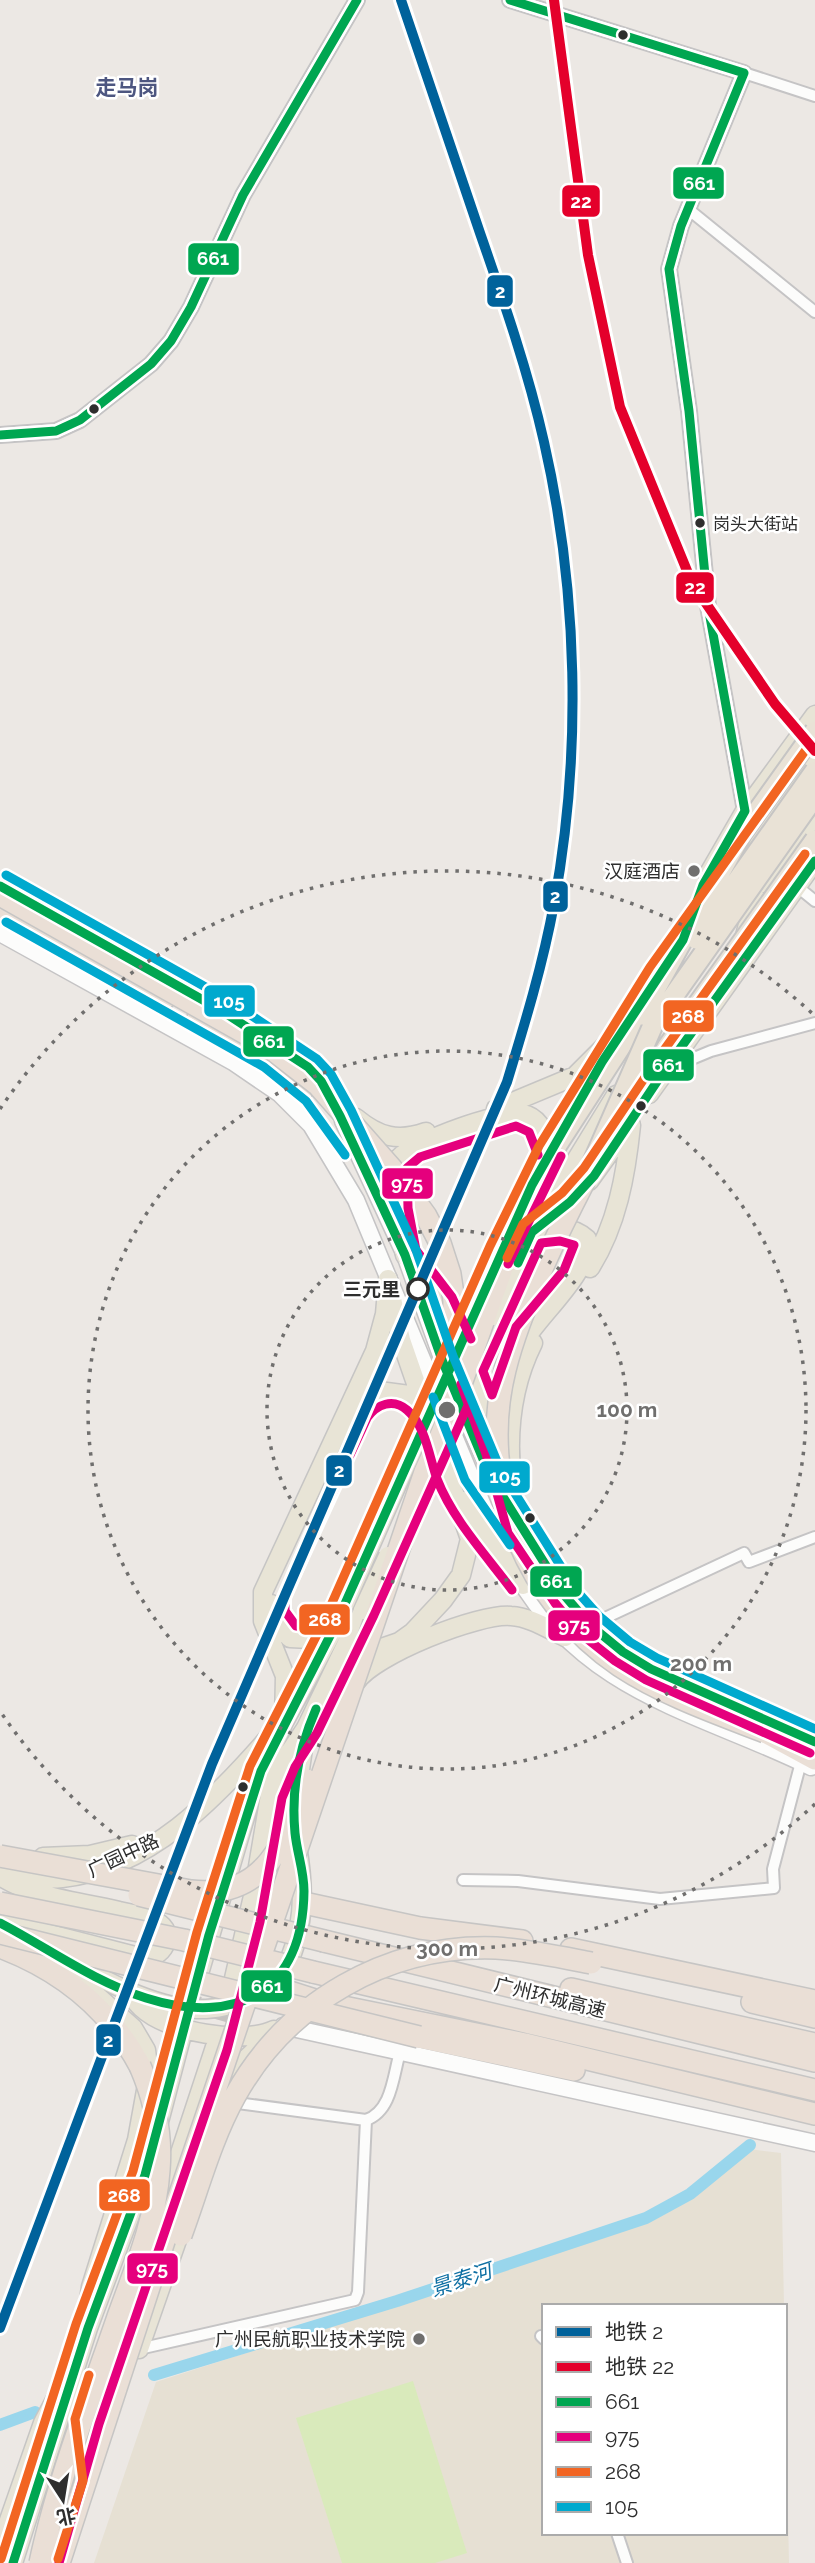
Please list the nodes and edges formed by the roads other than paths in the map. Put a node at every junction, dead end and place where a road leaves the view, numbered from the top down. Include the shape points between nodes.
1 (357, 0) edge
2 (510, 0) edge
3 (744, 74) junction
4 (815, 96) edge
5 (688, 209) junction
6 (815, 312) edge
7 (0, 435) edge
8 (815, 715) edge
9 (815, 732) edge
10 (814, 763) edge
11 (761, 790) junction
12 (815, 796) edge
13 (745, 811) junction
14 (815, 815) edge
15 (815, 841) edge
16 (815, 861) edge
17 (775, 869) junction
18 (0, 886) edge
19 (797, 887) junction
20 (0, 895) edge
21 (755, 897) junction
22 (815, 901) edge
23 (0, 910) edge
24 (0, 933) edge
25 (683, 940) junction
26 (737, 970) junction
27 (660, 974) junction
28 (685, 995) junction
29 (634, 1020) junction
30 (815, 1023) edge
31 (664, 1071) junction
32 (321, 1081) junction
33 (631, 1121) junction
34 (552, 1149) junction
35 (386, 1163) junction
36 (585, 1180) junction
37 (532, 1232) junction
38 (405, 1255) junction
39 (388, 1279) junction
40 (482, 1403) junction
41 (429, 1419) junction
42 (425, 1472) junction
43 (454, 1486) junction
44 (519, 1527) junction
45 (815, 1537) edge
46 (397, 1557) junction
47 (523, 1585) junction
48 (590, 1625) junction
49 (335, 1626) junction
50 (351, 1635) junction
51 (565, 1637) junction
52 (284, 1721) junction
53 (306, 1728) junction
54 (815, 1742) edge
55 (811, 1761) edge
56 (295, 1819) junction
57 (172, 1831) junction
58 (0, 1855) edge
59 (0, 1874) edge
60 (463, 1880) dead end
61 (0, 1903) edge
62 (304, 1903) junction
63 (0, 1916) edge
64 (4, 1928) edge
65 (324, 1941) junction
66 (0, 1947) edge
67 (198, 1977) tunnel mouth
68 (232, 1987) tunnel mouth
69 (274, 1987) junction
70 (124, 1988) junction
71 (815, 2001) edge
72 (324, 2003) junction
73 (815, 2017) edge
74 (283, 2026) junction
75 (181, 2038) tunnel mouth
76 (815, 2044) edge
77 (215, 2047) tunnel mouth
78 (400, 2052) junction
79 (815, 2062) edge
80 (815, 2090) edge
81 (226, 2101) junction
82 (815, 2114) edge
83 (366, 2120) junction
84 (815, 2122) edge
85 (815, 2143) edge
86 (149, 2321) junction
87 (88, 2329) junction
88 (126, 2351) junction
89 (78, 2362) junction
90 (87, 2420) junction
91 (95, 2482) junction
92 (56, 2520) junction
93 (618, 2535) edge
94 (0, 2546) edge
95 (13, 2563) edge
96 (33, 2563) edge
97 (40, 2563) edge
98 (46, 2563) edge
99 (60, 2563) edge
100 (70, 2563) edge
101 (626, 2563) edge

1 - 7 street via 243,195 171,341 151,363 80,420 56,431
2 - 3 street
3 - 4 street
3 - 5 street
5 - 6 street
5 - 13 street via 672,252 670,279 689,411 708,606
8 - 11 main road
9 - 29 highway, bridge via 742,833
10 - 11 main road
10 - 25 main road
10 - 29 highway, bridge
11 - 13 main road
12 - 36 highway, bridge via 653,1025
13 - 25 main road via 703,885
14 - 17 main road
15 - 36 highway, bridge via 668,1046
16 - 19 main road
17 - 19 street
17 - 21 main road
18 - 32 main road via 219,1009 293,1056
19 - 22 street
19 - 26 main road
20 - 35 highway, bridge via 268,1046 318,1085
21 - 26 main road
21 - 28 main road
23 - 35 highway, bridge via 255,1053 324,1103
24 - 39 main road via 233,1062 280,1094 311,1125 342,1173
25 - 27 main road
26 - 31 main road
27 - 28 street via 665,985
27 - 29 main road
28 - 37 main road
29 - 32 main road via 588,1066 563,1083 408,1137 384,1137 371,1131
29 - 34 highway
30 - 31 street via 711,1051
31 - 33 main road
32 - 38 main road
33 - 37 main road via 584,1188
33 - 44 main road via 625,1177 601,1246 586,1274 533,1343 518,1377 510,1456
34 - 38 main road via 538,1122 515,1113 404,1152 393,1176
34 - 42 highway, bridge
34 - 49 main road, bridge via 513,1224
35 - 42 highway, bridge via 426,1216 446,1258 452,1288 450,1360
36 - 55 highway, bridge via 518,1331 503,1378 497,1459 514,1531 551,1600 606,1656 662,1689 765,1732
37 - 40 main road via 552,1227 574,1231 587,1239 586,1255 527,1334 501,1406 494,1409
37 - 50 main road, bridge
38 - 40 main road via 440,1299
38 - 44 main road via 474,1441
39 - 41 main road via 401,1340
39 - 47 main road via 479,1500
39 - 52 main road via 384,1324 375,1351 263,1592 263,1621 285,1676
40 - 44 street
41 - 43 main road
41 - 49 main road via 417,1401 398,1391 379,1391 363,1401 299,1536 274,1593 273,1615 290,1638 310,1639
42 - 46 highway, bridge
43 - 47 main road
43 - 50 main road via 470,1539 461,1575 429,1615 399,1642 367,1653 354,1645
44 - 48 main road
45 - 48 street via 749,1562 744,1553
46 - 58 highway, bridge via 352,1653 284,1840 254,1878 201,1892
46 - 88 highway, bridge
47 - 51 main road
48 - 54 main road via 651,1670
49 - 52 main road
50 - 53 main road
51 - 55 main road via 639,1692
51 - 56 main road via 528,1619 494,1616 373,1664 354,1684 318,1780
52 - 57 main road, 广园中路 via 213,1799
52 - 67 main road via 249,1802
53 - 56 main road
53 - 68 main road via 284,1761 270,1794
55 - 60 street via 772,1869 774,1888 660,1899 518,1881
56 - 62 main road
57 - 58 main road via 90,1855
57 - 59 main road, 广园中路 via 133,1855 74,1876
58 - 65 highway, 广州环城高速, bridge
59 - 64 main road via 45,1895 145,1917 167,1932 166,1944 159,1952 139,1957
61 - 80 highway, 广州环城高速, bridge via 184,1940
62 - 69 main road via 290,1959
62 - 71 highway via 420,1928 545,1944
63 - 64 main road
64 - 70 main road
64 - 70 main road via 68,1951
64 - 84 highway, bridge via 316,2014
64 - 87 main road via 100,1995 133,2028 148,2058 137,2140 91,2287
65 - 76 highway, bridge via 603,1995
65 - 79 highway, 广州环城高速, bridge
66 - 97 highway, bridge via 68,1982 116,2028 145,2077 159,2136 157,2191 147,2233 64,2476
69 - 70 main road via 224,2006 194,2010
69 - 72 highway
70 - 74 main road via 153,2015 205,2032 256,2036
72 - 74 main road
72 - 82 highway via 601,2062
73 - 88 highway, bridge via 564,1957 497,1948 418,1957 358,1977 293,2022 272,2042 242,2084 167,2269
74 - 78 main road
74 - 81 main road via 246,2059
75 - 87 main road via 145,2175
77 - 88 main road
78 - 83 street via 385,2107
78 - 85 main road
81 - 83 street
81 - 86 main road
83 - 88 street via 355,2300
86 - 88 main road
86 - 88 main road
87 - 89 main road
88 - 90 main road
88 - 91 main road
88 - 99 highway, bridge
89 - 94 main road via 43,2423
89 - 95 main road
90 - 91 main road
90 - 92 main road
91 - 100 street
92 - 96 main road
92 - 98 main road
93 - 101 street

